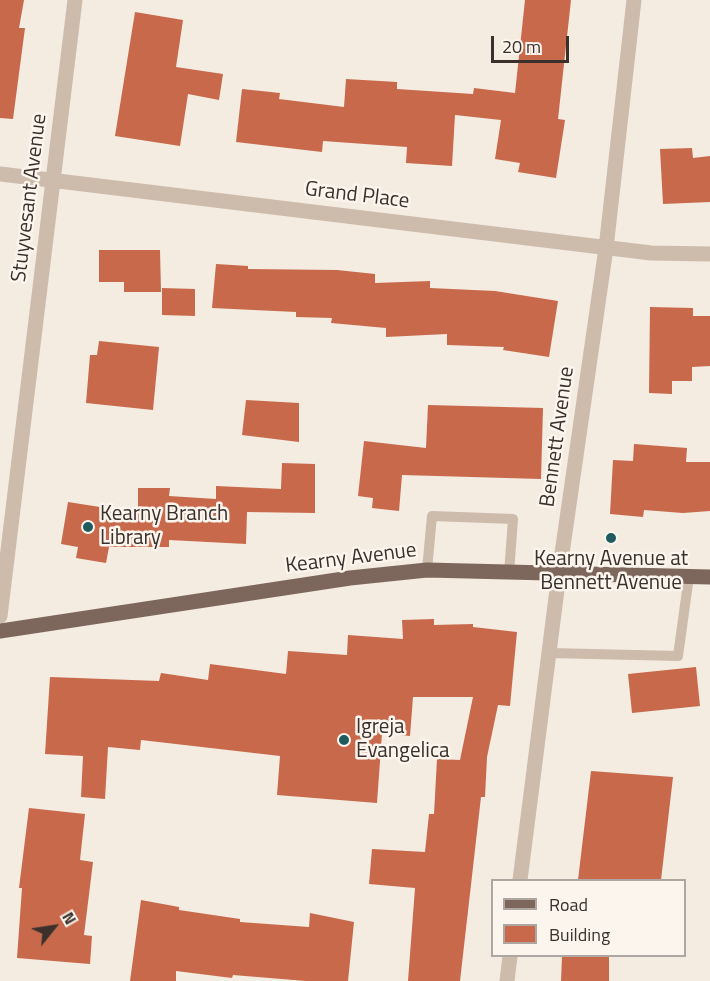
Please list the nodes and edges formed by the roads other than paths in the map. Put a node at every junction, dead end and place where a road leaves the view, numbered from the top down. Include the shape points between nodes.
1 (75, 0) edge
2 (634, 0) edge
3 (0, 174) edge
4 (54, 180) junction
5 (606, 248) junction
6 (710, 254) edge
7 (428, 570) junction
8 (509, 573) junction
9 (559, 574) junction
10 (689, 576) junction
11 (710, 577) edge
12 (0, 616) edge
13 (0, 632) edge
14 (549, 653) junction
15 (520, 879) edge
16 (510, 957) edge
17 (507, 981) edge

1 - 4 street, Stuyvesant Avenue
2 - 5 street, Bennett Avenue
3 - 4 street, Grand Place
4 - 5 street, Grand Place
4 - 12 street, Stuyvesant Avenue
5 - 6 street, Grand Place
5 - 9 street, Bennett Avenue
7 - 8 main road, Kearny Avenue
7 - 8 lane via 432,516 513,519
7 - 13 main road, Kearny Avenue via 350,578
8 - 9 main road, Kearny Avenue
9 - 10 main road, Kearny Avenue
9 - 14 street, Bennett Avenue
10 - 11 main road, Kearny Avenue
10 - 14 lane via 678,656
14 - 15 street, Bennett Avenue
16 - 17 street

